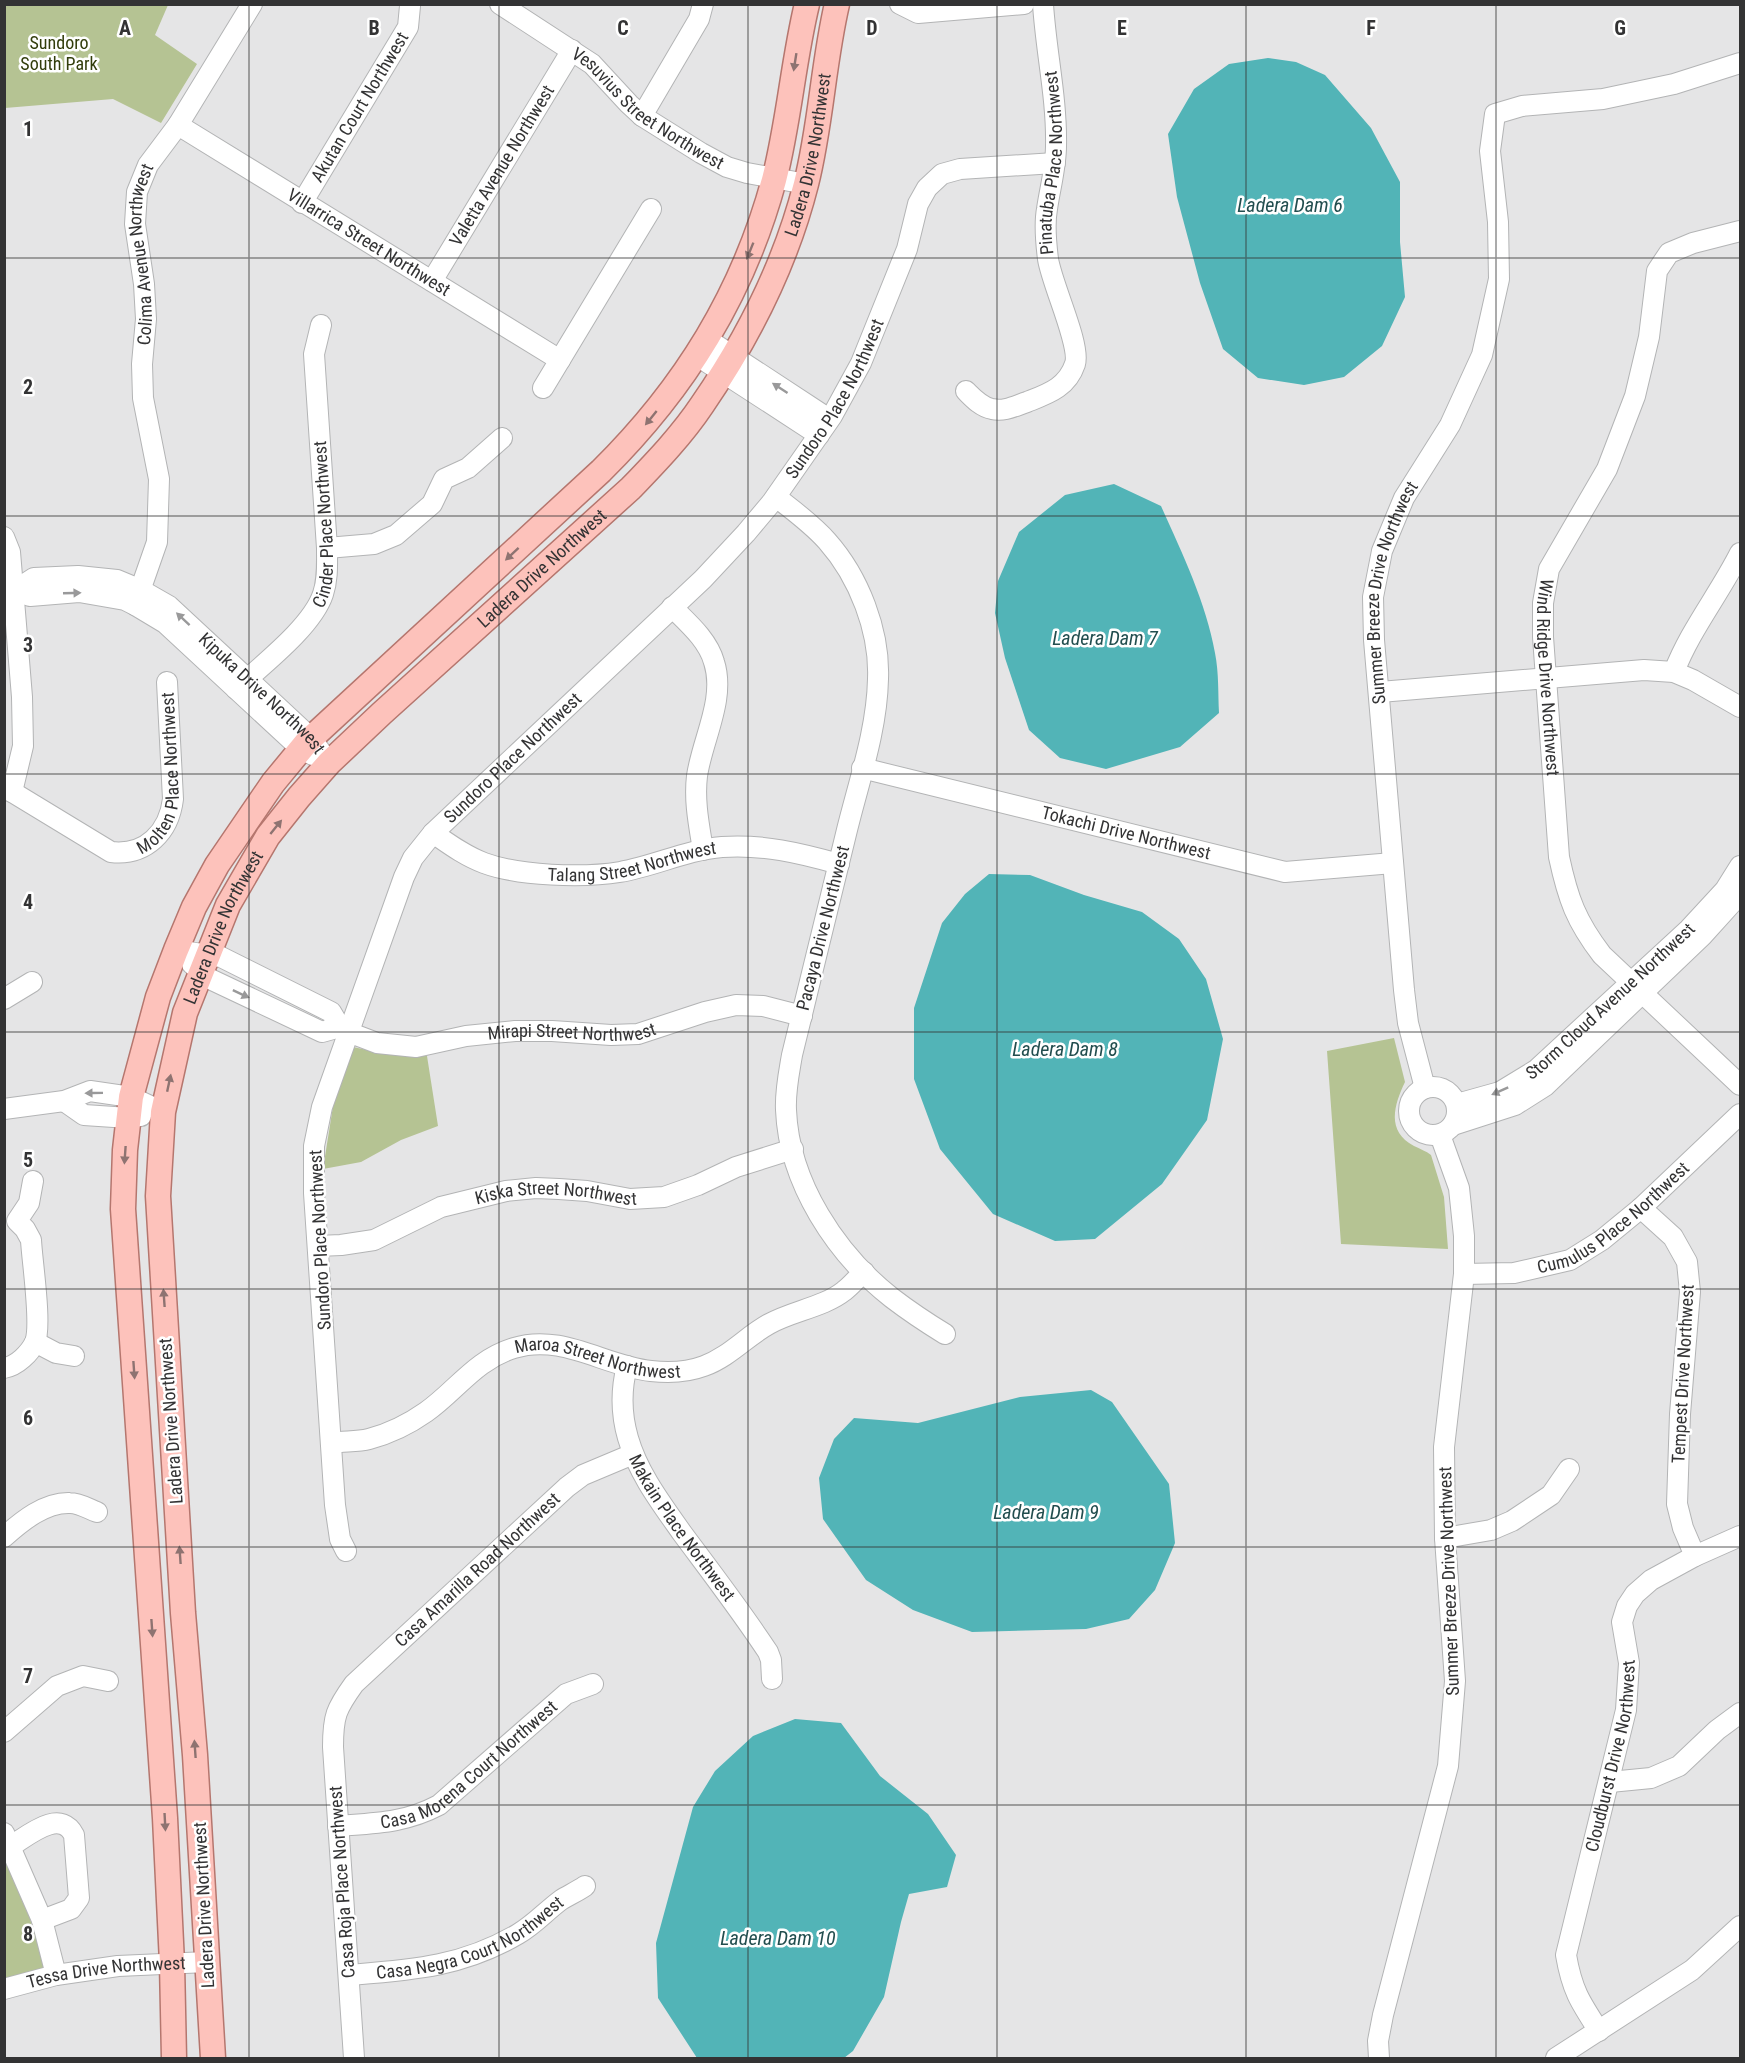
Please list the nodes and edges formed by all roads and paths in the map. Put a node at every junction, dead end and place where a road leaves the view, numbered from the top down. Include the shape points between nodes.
1 (252, 4) edge
2 (703, 4) edge
3 (807, 4) edge
4 (837, 4) edge
5 (900, 4) edge
6 (1024, 4) edge
7 (1044, 4) edge
8 (410, 6) dead end
9 (513, 8) edge
10 (572, 50) junction
11 (1740, 63) edge
12 (642, 116) junction
13 (178, 125) junction
14 (1055, 163) junction
15 (774, 179) junction
16 (806, 184) junction
17 (302, 203) junction
18 (651, 209) dead end
19 (1740, 231) edge
20 (432, 281) junction
21 (321, 325) dead end
22 (702, 347) junction
23 (560, 360) junction
24 (727, 364) junction
25 (543, 388) dead end
26 (966, 391) dead end
27 (824, 427) junction
28 (502, 438) dead end
29 (776, 497) junction
30 (4, 537) edge
31 (327, 548) junction
32 (1740, 553) edge
33 (9, 591) edge
34 (138, 597) junction
35 (672, 607) junction
36 (1674, 672) junction
37 (1546, 678) junction
38 (167, 682) dead end
39 (241, 684) junction
40 (1380, 692) junction
41 (1740, 707) edge
42 (306, 744) junction
43 (329, 763) junction
44 (862, 768) junction
45 (8, 790) edge
46 (433, 833) junction
47 (703, 850) junction
48 (1393, 863) junction
49 (838, 864) junction
50 (1740, 866) edge
51 (1740, 894) edge
52 (176, 950) junction
53 (205, 963) junction
54 (32, 982) dead end
55 (1636, 989) junction
56 (4, 999) edge
57 (802, 1016) junction
58 (344, 1030) junction
59 (1740, 1085) edge
60 (1425, 1088) junction
61 (1457, 1104) junction
62 (130, 1107) junction
63 (4, 1109) edge
64 (164, 1112) junction
65 (1740, 1114) edge
66 (1447, 1130) junction
67 (793, 1149) junction
68 (33, 1181) dead end
69 (1641, 1208) junction
70 (11, 1217) edge
71 (318, 1245) junction
72 (864, 1272) junction
73 (1464, 1274) junction
74 (945, 1334) dead end
75 (35, 1342) junction
76 (74, 1356) dead end
77 (627, 1365) junction
78 (4, 1368) edge
79 (332, 1443) junction
80 (633, 1454) junction
81 (1569, 1469) dead end
82 (97, 1512) dead end
83 (1740, 1536) edge
84 (4, 1537) edge
85 (1445, 1538) junction
86 (346, 1551) dead end
87 (1695, 1556) junction
88 (772, 1679) dead end
89 (108, 1681) dead end
90 (593, 1684) dead end
91 (338, 1707) joint
92 (1740, 1713) edge
93 (4, 1732) edge
94 (1610, 1782) junction
95 (338, 1826) junction
96 (8, 1839) edge
97 (585, 1886) dead end
98 (42, 1920) junction
99 (1740, 1926) edge
100 (207, 1962) junction
101 (172, 1963) junction
102 (56, 1975) junction
103 (349, 1976) junction
104 (4, 1989) edge
105 (1599, 2031) junction
106 (174, 2058) edge
107 (213, 2058) edge
108 (354, 2058) edge
109 (1378, 2058) edge
110 (1556, 2058) edge

1 - 13 street, Colima Avenue Northwest
2 - 12 street via 699,19
3 -> 15 main road, Ladera Drive Northwest
4 - 16 main road, Ladera Drive Northwest
5 - 6 street via 918,13
7 - 14 street, Pinatuba Place Northwest via 1052,71
8 - 17 street, Akutan Court Northwest via 408,27
9 - 10 street, Vesuvius Street Northwest
10 - 12 street, Vesuvius Street Northwest via 592,63
10 - 20 street, Valetta Avenue Northwest
11 - 40 street, Summer Breeze Drive Northwest via 1674,84 1613,96 1522,106 1495,114 1490,152 1498,222 1499,279 1482,355 1450,425 1404,498 1382,551 1373,597
12 - 15 street, Vesuvius Street Northwest via 727,166
13 - 17 street, Villarrica Street Northwest
13 - 34 street, Colima Avenue Northwest via 148,165 137,192 135,224 146,319 143,398 159,479 157,542
14 - 26 street, Pinatuba Place Northwest via 1046,210 1046,243 1053,281 1075,344 1075,365 1053,392 1003,410 985,407
14 - 27 street, Sundoro Place Northwest via 960,169 942,174 927,188 872,339
15 - 16 street, Vesuvius Street Northwest
15 -> 22 main road, Ladera Drive Northwest via 738,280
16 - 24 main road, Ladera Drive Northwest via 784,253 751,326
17 - 20 street, Villarrica Street Northwest
18 - 23 street
19 - 37 street, Wind Ridge Drive Northwest via 1669,253 1658,271 1635,396 1607,469 1549,569 1542,603
20 - 23 street, Villarrica Street Northwest
21 - 31 street, Cinder Place Northwest via 314,354
22 - 24 street
22 -> 42 main road, Ladera Drive Northwest via 674,389 629,443
23 - 25 street
24 - 27 street
24 - 43 main road, Ladera Drive Northwest via 702,406 631,488
27 - 29 street, Sundoro Place Northwest
28 - 31 street via 468,468 444,479 432,504 396,535 374,544
29 - 35 street, Sundoro Place Northwest via 723,560
29 - 44 street, Pacaya Drive Northwest via 816,530 849,570 871,625 879,679
30 - 33 street via 10,552
31 - 39 street, Cinder Place Northwest via 327,576 313,613
32 - 36 street
33 - 34 street, Kipuka Drive Northwest via 34,578 78,576 117,580
33 - 45 street via 22,697 23,746
34 - 39 street, Kipuka Drive Northwest via 170,606
35 - 46 street, Sundoro Place Northwest
35 - 47 street via 704,641 717,672 716,695 696,788
36 - 37 street via 1644,670
36 - 41 street
37 - 40 street
37 - 55 street, Wind Ridge Drive Northwest via 1559,857 1566,891 1588,937
38 - 45 street, Molten Place Northwest via 173,799 171,814 152,842 124,854 111,852
39 - 42 street, Kipuka Drive Northwest
40 - 48 street, Summer Breeze Drive Northwest
42 - 43 street, Kipuka Drive Northwest
42 - 52 main road, Ladera Drive Northwest via 273,783 217,865
53 -> 43 main road, Ladera Drive Northwest via 228,905 268,836
44 - 48 street, Tokachi Drive Northwest via 1285,872
44 - 49 street, Pacaya Drive Northwest
46 - 47 street, Talang Street Northwest via 482,862 524,872 619,872
46 - 58 street, Sundoro Place Northwest via 414,858 396,894
47 - 49 street, Talang Street Northwest via 739,846 780,849
48 - 60 street, Summer Breeze Drive Northwest via 1408,1023
49 - 57 street, Pacaya Drive Northwest
50 - 55 street, Storm Cloud Avenue Northwest via 1725,890
51 - 55 street, Storm Cloud Avenue Northwest via 1702,936
52 - 53 street, Mirapi Street Northwest
52 - 62 main road, Ladera Drive Northwest via 158,997
53 - 58 street, Mirapi Street Northwest via 210,979 322,1032
64 -> 53 main road, Ladera Drive Northwest via 185,1013
54 - 56 street
55 - 59 street, Wind Ridge Drive Northwest
55 -> 61 street, Storm Cloud Avenue Northwest via 1536,1070 1500,1092
55 - 66 street, Storm Cloud Avenue Northwest via 1545,1086 1515,1105
57 - 58 street, Mirapi Street Northwest via 763,1006 736,1005 638,1034 515,1031 416,1047 377,1043
57 - 67 street, Pacaya Drive Northwest via 787,1090 787,1124
58 - 71 street, Sundoro Place Northwest via 317,1130 313,1169
60 - 61 street via 1449,1092
60 - 66 street via 1410,1101 1409,1118 1414,1127 1428,1136
61 - 66 street via 1457,1116
62 - 63 street via 90,1091 64,1101
62 - 64 street
62 -> 101 main road, Ladera Drive Northwest via 123,1209
100 -> 64 main road, Ladera Drive Northwest via 158,1196
65 - 69 street, Cumulus Place Northwest
66 - 73 street, Summer Breeze Drive Northwest via 1459,1188
67 - 71 street, Kiska Street Northwest via 736,1167 664,1197 630,1199 536,1188 506,1191 441,1207 374,1240
67 - 72 street, Pacaya Drive Northwest via 818,1211
68 - 70 street via 29,1203
69 - 73 street, Cumulus Place Northwest via 1570,1260 1514,1274
69 - 87 street, Tempest Drive Northwest via 1673,1237 1687,1262 1690,1292 1677,1504
70 - 75 street via 31,1240 38,1326
71 - 79 street, Sundoro Place Northwest
72 - 74 street, Pacaya Drive Northwest via 890,1297
72 - 77 street, Maroa Street Northwest via 832,1299 770,1324 707,1365 670,1372
73 - 85 street, Summer Breeze Drive Northwest via 1444,1447
75 - 76 street via 56,1353
75 - 78 street via 24,1358
77 - 79 street, Maroa Street Northwest via 556,1344 524,1345 485,1361 412,1420 368,1439
77 - 80 street, Makain Place Northwest via 623,1411
79 - 86 street, Sundoro Place Northwest via 335,1505 340,1539
80 - 88 street, Makain Place Northwest via 660,1502 768,1652
80 - 91 street, Casa Amarilla Road Northwest via 567,1486 354,1684
81 - 85 street via 1551,1495 1512,1521 1491,1530
82 - 84 street via 71,1503 53,1505
83 - 87 street, Cloudburst Drive Northwest
85 - 109 street, Summer Breeze Drive Northwest via 1455,1681 1448,1766 1383,2015
87 - 94 street, Cloudburst Drive Northwest via 1651,1580 1627,1606 1622,1622 1629,1663 1626,1710
89 - 93 street via 83,1676 63,1683
90 - 95 street, Casa Morena Court Northwest via 566,1694 439,1806 405,1820
91 - 95 street, Casa Roja Place Northwest via 333,1747
92 - 94 street via 1679,1766 1651,1778
94 - 105 street, Cloudburst Drive Northwest via 1566,1955 1577,1997
95 - 103 street, Casa Roja Place Northwest
96 - 98 street
96 - 98 street via 51,1823 66,1824 74,1835 79,1898 71,1909
97 - 103 street, Casa Negra Court Northwest via 519,1934 489,1950 424,1969
98 - 102 street
99 - 105 street via 1692,1970
100 - 101 street, Tessa Drive Northwest
100 - 107 main road, Ladera Drive Northwest
101 - 102 street, Tessa Drive Northwest
101 - 106 main road, Ladera Drive Northwest
102 - 104 street, Tessa Drive Northwest
103 - 108 street, Casa Roja Place Northwest
105 - 110 street

